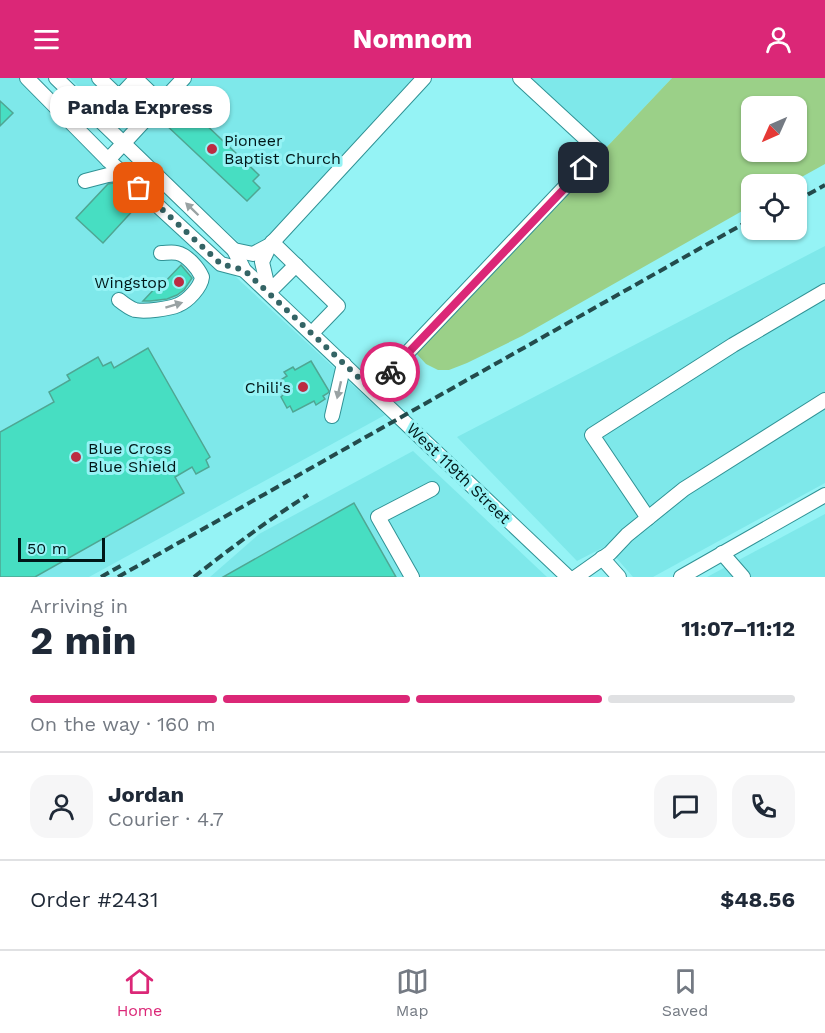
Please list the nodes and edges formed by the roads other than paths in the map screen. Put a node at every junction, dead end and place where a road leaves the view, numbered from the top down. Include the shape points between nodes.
1 (27, 78) edge
2 (99, 78) edge
3 (184, 78) edge
4 (424, 78) edge
5 (520, 78) edge
6 (135, 79) edge
7 (62, 80) edge
8 (161, 103) junction
9 (123, 144) junction
10 (108, 160) junction
11 (123, 173) junction
12 (85, 181) dead end
13 (271, 243) junction
14 (234, 250) junction
15 (161, 253) dead end
16 (296, 265) junction
17 (244, 270) junction
18 (825, 291) edge
19 (269, 292) junction
20 (118, 300) dead end
21 (312, 333) junction
22 (344, 364) junction
23 (372, 390) junction
24 (825, 400) edge
25 (332, 416) dead end
26 (432, 489) dead end
27 (825, 495) edge
28 (648, 518) junction
29 (722, 553) junction
30 (602, 558) junction
31 (412, 577) edge
32 (568, 577) edge
33 (576, 577) edge
34 (619, 577) edge
35 (681, 577) edge
36 (743, 577) edge

1 - 10 street, West 119th Street
2 - 6 street via 119,97
3 - 8 street
4 - 13 street
5 - 23 street via 599,151
6 - 8 street
7 - 9 street, West 119th Street
8 - 9 street
9 - 10 street
14 -> 9 street, West 119th Street
10 - 11 street, West 119th Street
11 - 12 street
11 - 17 street, West 119th Street via 221,264
13 - 14 street via 253,254
13 - 16 street
13 - 19 street via 262,262
14 - 17 street, West 119th Street
20 -> 15 street via 136,310 170,308 182,304 199,286 201,273 185,257 174,252
16 - 19 street
16 - 21 street via 338,306
17 - 19 street, West 119th Street
18 - 28 street via 592,435
19 - 21 street, West 119th Street
21 - 22 street, West 119th Street
22 - 23 street, West 119th Street
22 -> 25 street
23 - 32 street, West 119th Street
24 - 28 street via 684,489
26 - 31 street via 378,517
27 - 29 street
28 - 30 street
29 - 35 street
29 - 36 street
30 - 33 street
30 - 34 street

